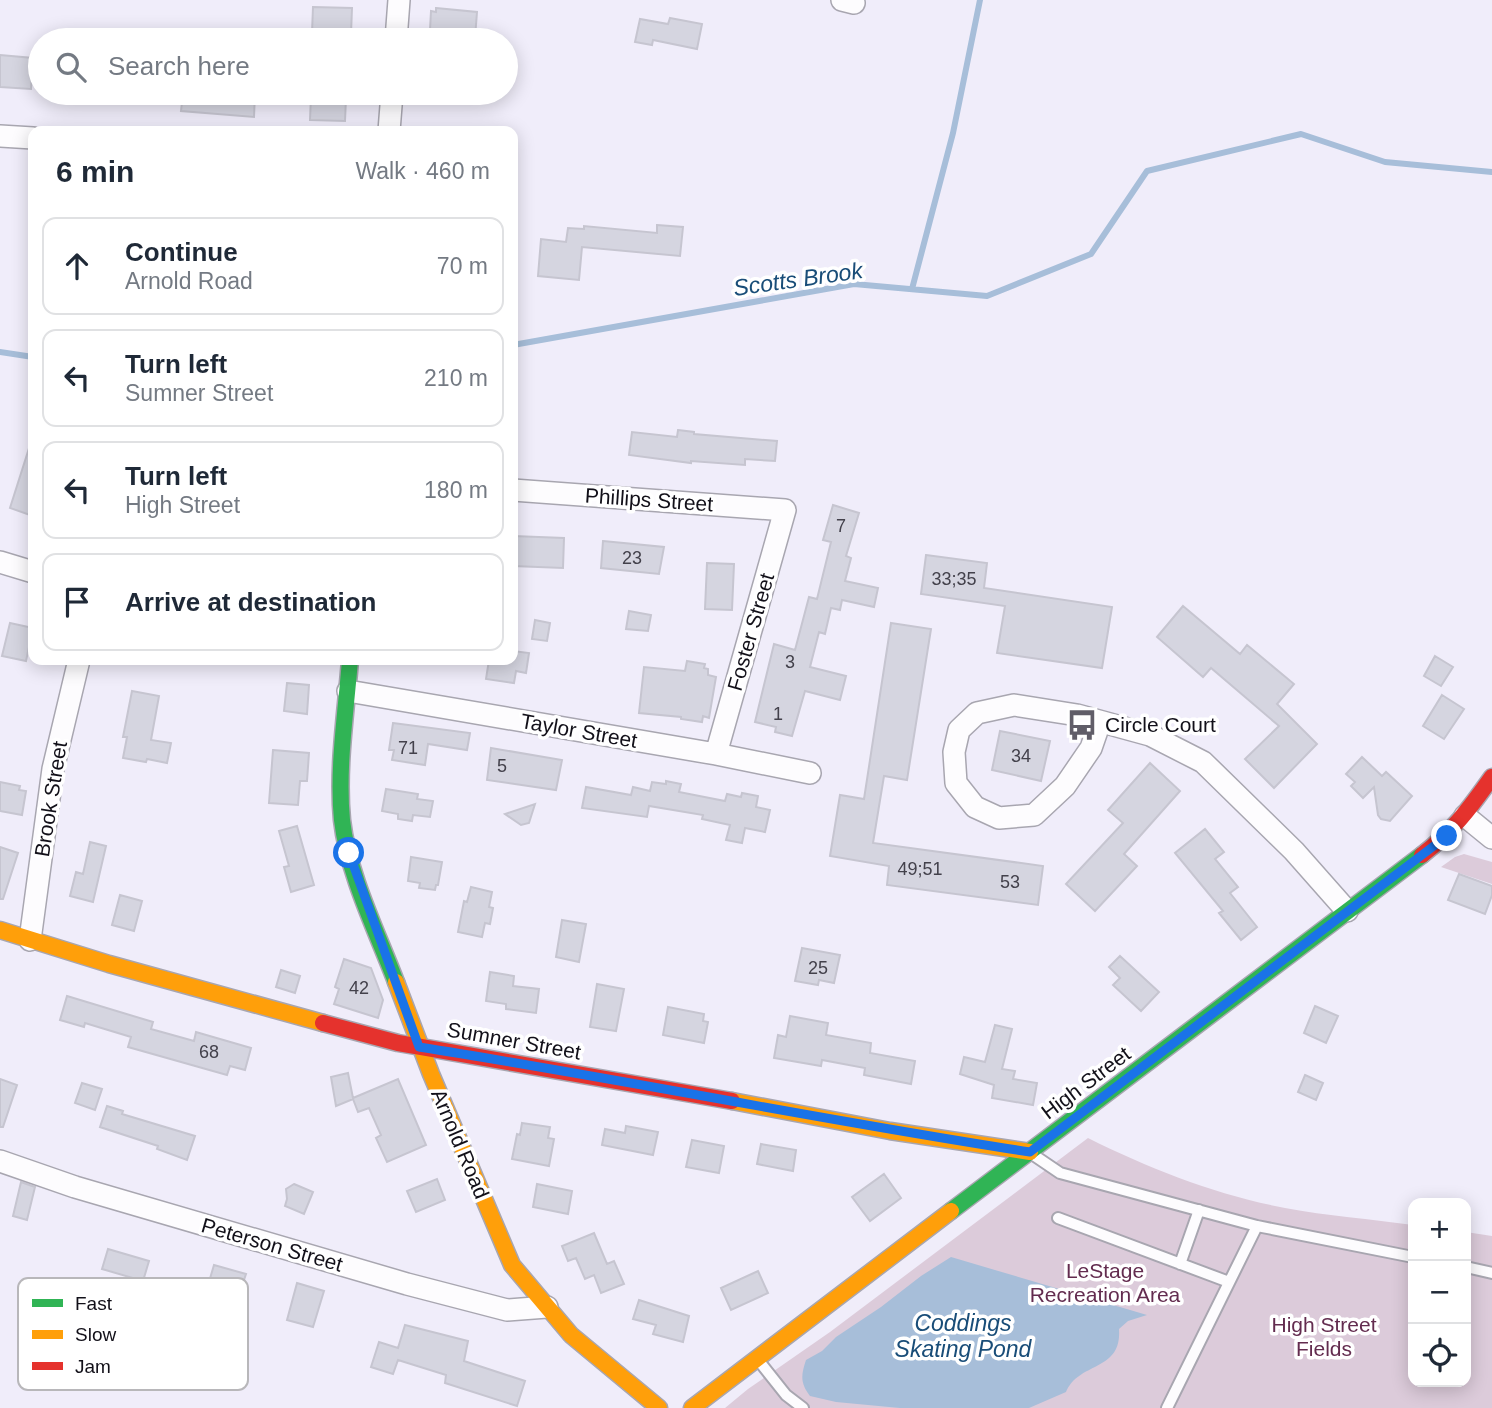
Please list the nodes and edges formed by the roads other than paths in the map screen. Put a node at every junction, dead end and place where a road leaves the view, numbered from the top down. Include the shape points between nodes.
1 (399, 0) edge
2 (397, 28) edge
3 (391, 105) edge
4 (389, 126) edge
5 (0, 136) edge
6 (28, 138) edge
7 (518, 491) edge
8 (785, 510) joint
9 (0, 562) edge
10 (28, 570) edge
11 (78, 665) edge
12 (350, 665) edge
13 (348, 691) junction
14 (1100, 722) junction
15 (716, 754) junction
16 (810, 773) dead end
17 (1492, 777) edge
18 (1465, 816) junction
19 (1492, 838) edge
20 (1348, 911) junction
21 (0, 930) edge
22 (30, 940) junction
23 (419, 1047) junction
24 (1030, 1152) junction
25 (0, 1161) edge
26 (1199, 1210) junction
27 (1058, 1218) dead end
28 (1257, 1226) junction
29 (1408, 1256) edge
30 (1180, 1264) junction
31 (1471, 1269) edge
32 (1492, 1273) edge
33 (1229, 1282) junction
34 (547, 1307) junction
35 (758, 1359) junction
36 (659, 1408) edge
37 (692, 1408) edge
38 (803, 1408) edge
39 (1167, 1408) edge

1 - 2 street
3 - 4 street
5 - 6 street
7 - 8 street, Phillips Street
8 - 15 street, Foster Street
9 - 10 street
11 - 22 street, Brook Street via 53,769
12 - 13 street, Arnold Road
13 - 15 street, Taylor Street
13 - 23 street, Arnold Road via 342,797 345,836
14 - 14 street via 1014,705 977,713 959,730 954,752 956,783 975,807 999,818 1034,814 1065,786 1091,748
14 - 20 street via 1150,735 1203,762 1294,850
15 - 16 street, Taylor Street
17 - 18 street, High Street
18 - 19 street
18 - 20 street, High Street via 1447,836
20 - 24 street, High Street
21 - 22 street, Sumner Street
22 - 23 street, Sumner Street via 267,1009
23 - 24 street, Sumner Street
23 - 34 street, Arnold Road via 512,1265
24 - 26 lane via 1060,1173
24 - 35 street, High Street
25 - 34 street, Peterson Street via 407,1284 507,1310
26 - 28 lane
26 - 30 lane
27 - 30 lane
28 - 29 lane
28 - 33 lane
30 - 33 lane
31 - 32 lane
33 - 39 lane
34 - 36 street, Arnold Road via 571,1335
35 - 37 street, High Street
35 - 38 lane via 786,1395

